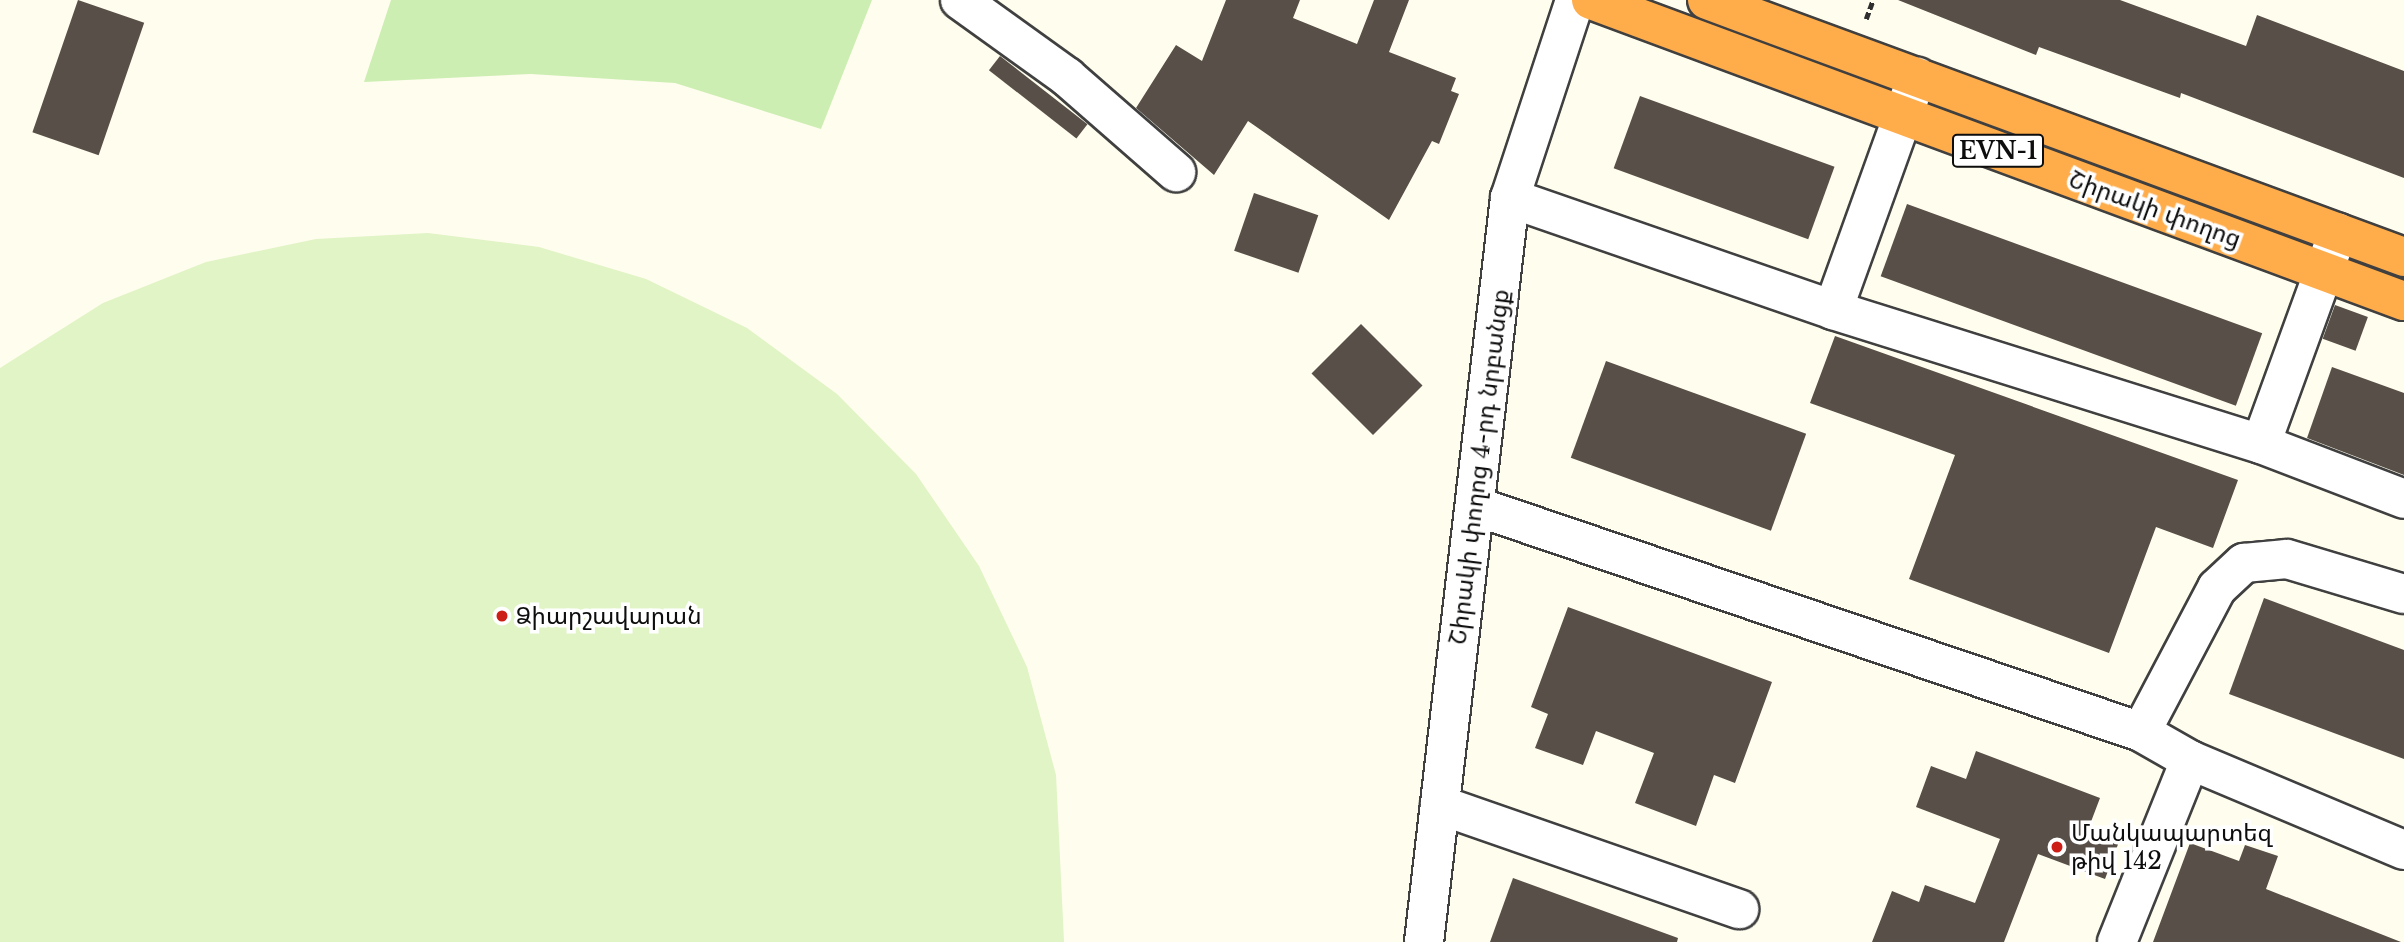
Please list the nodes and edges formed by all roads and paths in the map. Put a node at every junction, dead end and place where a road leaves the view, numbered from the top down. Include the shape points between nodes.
1 (960, 0) edge
2 (1575, 0) edge
3 (1591, 0) edge
4 (1707, 0) edge
5 (1873, 0) edge
6 (1866, 20) dead end
7 (1917, 78) junction
8 (1903, 116) junction
9 (1176, 172) dead end
10 (1510, 198) junction
11 (2338, 233) junction
12 (2404, 257) edge
13 (2324, 272) junction
14 (2404, 301) edge
15 (1833, 310) junction
16 (2261, 444) junction
17 (2404, 499) edge
18 (1475, 506) junction
19 (2404, 594) edge
20 (2141, 732) junction
21 (2190, 760) junction
22 (1440, 804) junction
23 (2404, 850) edge
24 (1739, 909) dead end
25 (1424, 942) edge
26 (2117, 942) edge

1 - 9 street via 1067,78
2 - 10 street, Շիրակի փողոց 4-րդ նրբանցք
3 - 8 highway, Շիրակի փողոց / EVN-1
4 - 7 highway, Շիրակի փողոց / EVN-1
5 - 6 path
7 - 8 street
7 - 11 highway, Շիրակի փողոց / EVN-1
8 - 13 highway, Շիրակի փողոց / EVN-1
8 - 15 street
10 - 15 street
10 - 18 street, Շիրակի փողոց 4-րդ նրբանցք
11 - 12 highway, Շիրակի փողոց / EVN-1
11 - 13 street
13 - 14 highway, Շիրակի փողոց / EVN-1
13 - 16 street
15 - 16 street
16 - 17 street
18 - 20 street
18 - 22 street, Շիրակի փողոց 4-րդ նրբանցք
19 - 20 street via 2287,559 2244,563 2217,588
20 - 21 street
21 - 23 street
21 - 26 street
22 - 24 street
22 - 25 street, Շիրակի փողոց 4-րդ նրբանցք

